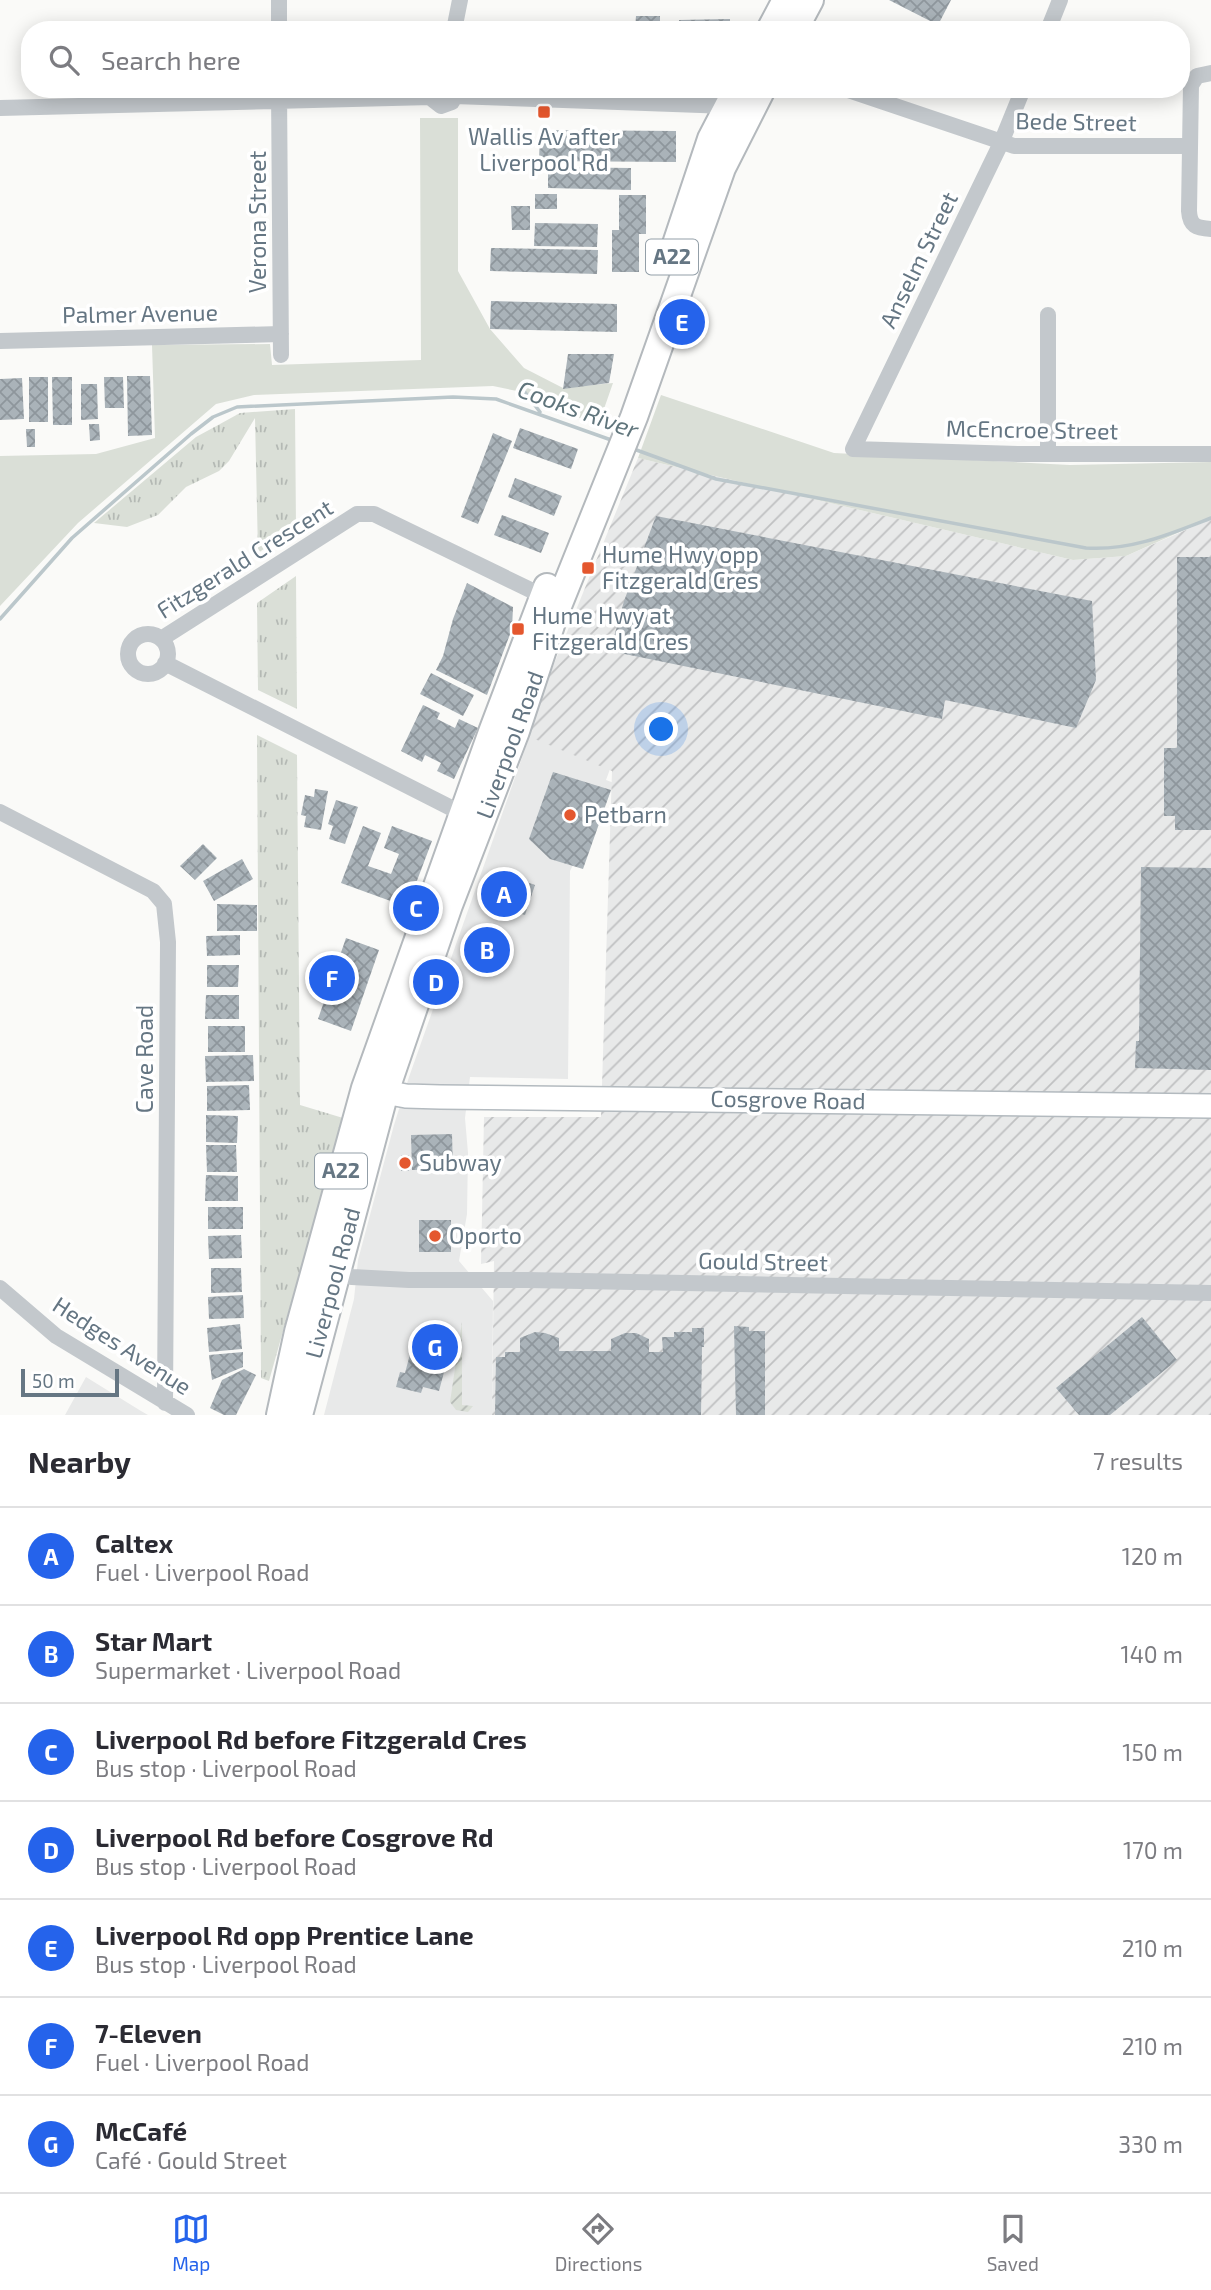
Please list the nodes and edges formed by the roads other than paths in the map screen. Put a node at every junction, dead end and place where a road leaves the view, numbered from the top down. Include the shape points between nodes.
1 (279, 0) edge
2 (460, 0) edge
3 (786, 0) edge
4 (810, 0) edge
5 (1060, 0) edge
6 (279, 21) edge
7 (456, 21) edge
8 (775, 21) edge
9 (799, 21) edge
10 (1052, 21) edge
11 (1211, 73) edge
12 (215, 98) edge
13 (279, 98) edge
14 (434, 98) edge
15 (453, 98) edge
16 (745, 98) edge
17 (871, 98) edge
18 (1019, 98) edge
19 (0, 108) edge
20 (1001, 143) junction
21 (1189, 146) junction
22 (1211, 229) edge
23 (1048, 316) dead end
24 (281, 334) junction
25 (0, 341) edge
26 (281, 355) dead end
27 (626, 413) junction
28 (853, 449) joint
29 (1048, 454) junction
30 (1211, 454) edge
31 (604, 470) junction
32 (543, 596) junction
33 (161, 639) junction
34 (165, 663) junction
35 (0, 812) edge
36 (472, 819) junction
37 (375, 1090) junction
38 (1211, 1106) edge
39 (326, 1270) junction
40 (0, 1288) edge
41 (1211, 1293) edge
42 (165, 1403) junction
43 (187, 1415) edge
44 (280, 1415) edge
45 (299, 1415) edge

1 - 6 street
2 - 7 street
3 - 8 highway
4 - 9 highway
5 - 10 street
11 - 21 street via 1197,76 1191,85
12 - 19 street
13 - 24 street, Verona Street
14 - 15 street via 438,105 446,106
16 - 27 highway, Liverpool Road / A22 via 733,144
16 - 27 highway, Liverpool Road / A22 via 711,139 634,368
17 - 20 street, Bede Street
18 - 20 street, Anselm Street
20 - 21 street, Bede Street
20 - 28 street, Anselm Street
21 - 22 street via 1190,222
23 - 29 street
24 - 25 street, Palmer Avenue
24 - 26 street, Verona Street
27 - 31 highway, Liverpool Road / A22
28 - 29 street, McEncroe Street
29 - 30 street, McEncroe Street
31 - 32 highway, Liverpool Road / A22
31 - 36 highway, Liverpool Road / A22 via 516,731
32 - 33 street, Fitzgerald Crescent via 374,514 357,514
32 - 36 highway, Liverpool Road / A22
33 - 34 street, Fitzgerald Crescent via 167,650
33 - 34 street, Fitzgerald Crescent via 147,634 134,640 128,653 139,671 154,672
34 - 36 street
35 - 42 street, Cave Road via 153,891 164,904 168,942
36 - 37 highway, Liverpool Road / A22
37 - 38 main road, Cosgrove Road via 440,1097
37 - 39 highway, Liverpool Road / A22
39 - 41 street, Gould Street via 352,1277 409,1280
39 - 44 highway, Liverpool Road / A22 via 295,1343
39 - 45 highway, Liverpool Road / A22
40 - 42 street, Hedges Avenue via 56,1336
42 - 43 street, Hedges Avenue

